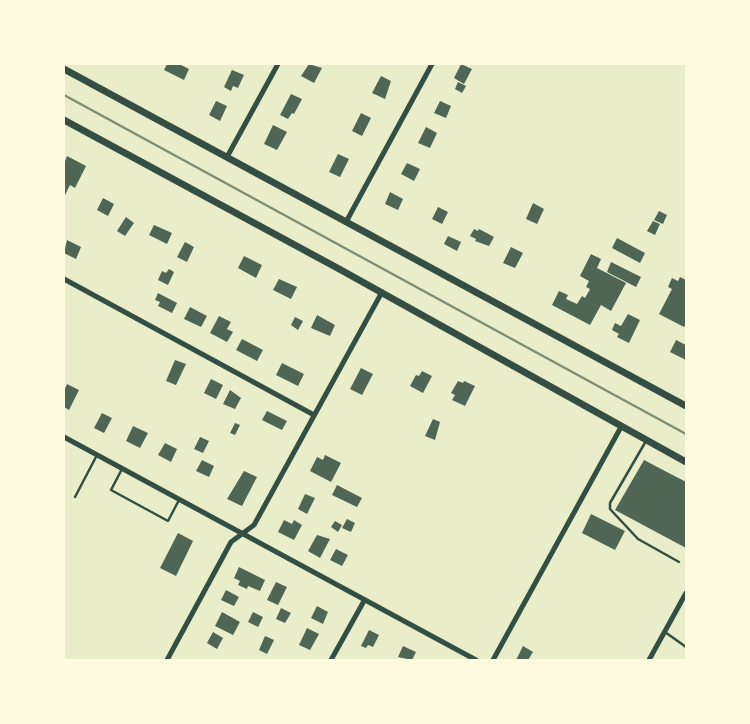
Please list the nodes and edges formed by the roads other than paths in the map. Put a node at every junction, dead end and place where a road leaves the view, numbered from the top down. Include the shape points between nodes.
1 (278, 64) edge
2 (432, 64) edge
3 (64, 69) edge
4 (64, 120) edge
5 (227, 157) junction
6 (346, 222) junction
7 (64, 279) edge
8 (382, 292) junction
9 (686, 406) edge
10 (314, 415) junction
11 (620, 427) junction
12 (64, 437) edge
13 (646, 441) junction
14 (97, 455) junction
15 (686, 462) edge
16 (122, 469) junction
17 (75, 497) dead end
18 (180, 500) junction
19 (243, 534) junction
20 (679, 562) dead end
21 (686, 593) edge
22 (364, 601) junction
23 (665, 632) junction
24 (686, 647) edge
25 (167, 660) edge
26 (331, 660) edge
27 (476, 660) edge
28 (493, 660) edge
29 (649, 660) edge

1 - 5 street
2 - 6 street
3 - 5 main road
4 - 8 main road
5 - 6 main road
6 - 9 main road
7 - 10 street
8 - 10 street
8 - 11 main road
10 - 19 street via 254,525
11 - 13 main road
11 - 28 street
12 - 14 street
13 - 15 main road
13 - 20 lane via 610,503 610,509 638,539
14 - 16 street
14 - 17 lane
16 - 18 street
16 - 18 lane via 111,490 160,517 168,521
18 - 19 street
19 - 22 street
19 - 25 street via 231,542
21 - 23 street
22 - 26 street
22 - 27 street
23 - 24 lane
23 - 29 street

